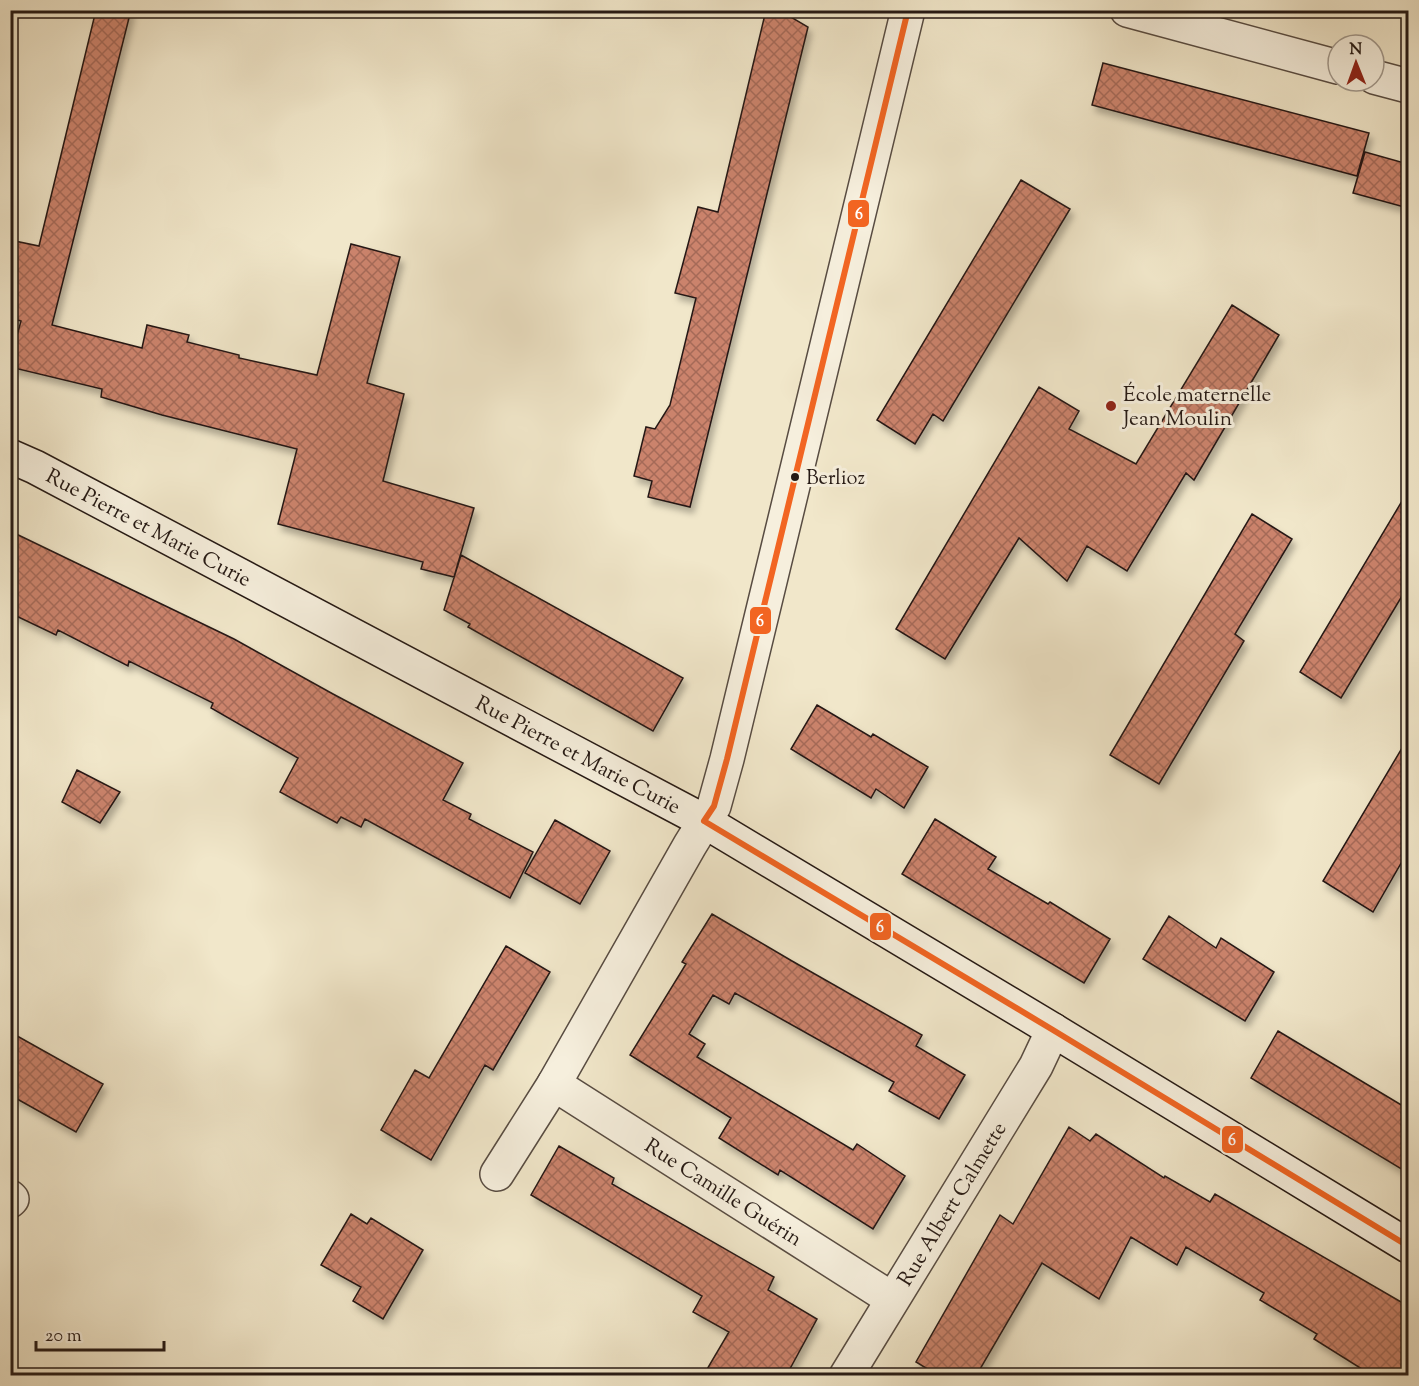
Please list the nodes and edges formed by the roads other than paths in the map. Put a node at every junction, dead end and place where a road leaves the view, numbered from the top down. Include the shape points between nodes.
1 (909, 10) edge
2 (1127, 10) edge
3 (1326, 64) edge
4 (1386, 80) edge
5 (1408, 86) edge
6 (10, 456) edge
7 (704, 821) junction
8 (1053, 1030) junction
9 (554, 1084) junction
10 (497, 1174) dead end
11 (1408, 1246) edge
12 (892, 1299) junction
13 (846, 1376) edge

1 - 7 street via 727,759 714,806
2 - 3 street
4 - 5 street
6 - 7 street, Rue Pierre et Marie Curie
7 - 8 street, Rue Pierre et Marie Curie
7 - 9 street
8 - 11 street, Rue Pierre et Marie Curie
8 - 12 street, Rue Albert Calmette via 1036,1066
9 - 10 street
9 - 12 street, Rue Camille Guérin
12 - 13 street, Rue Albert Calmette

